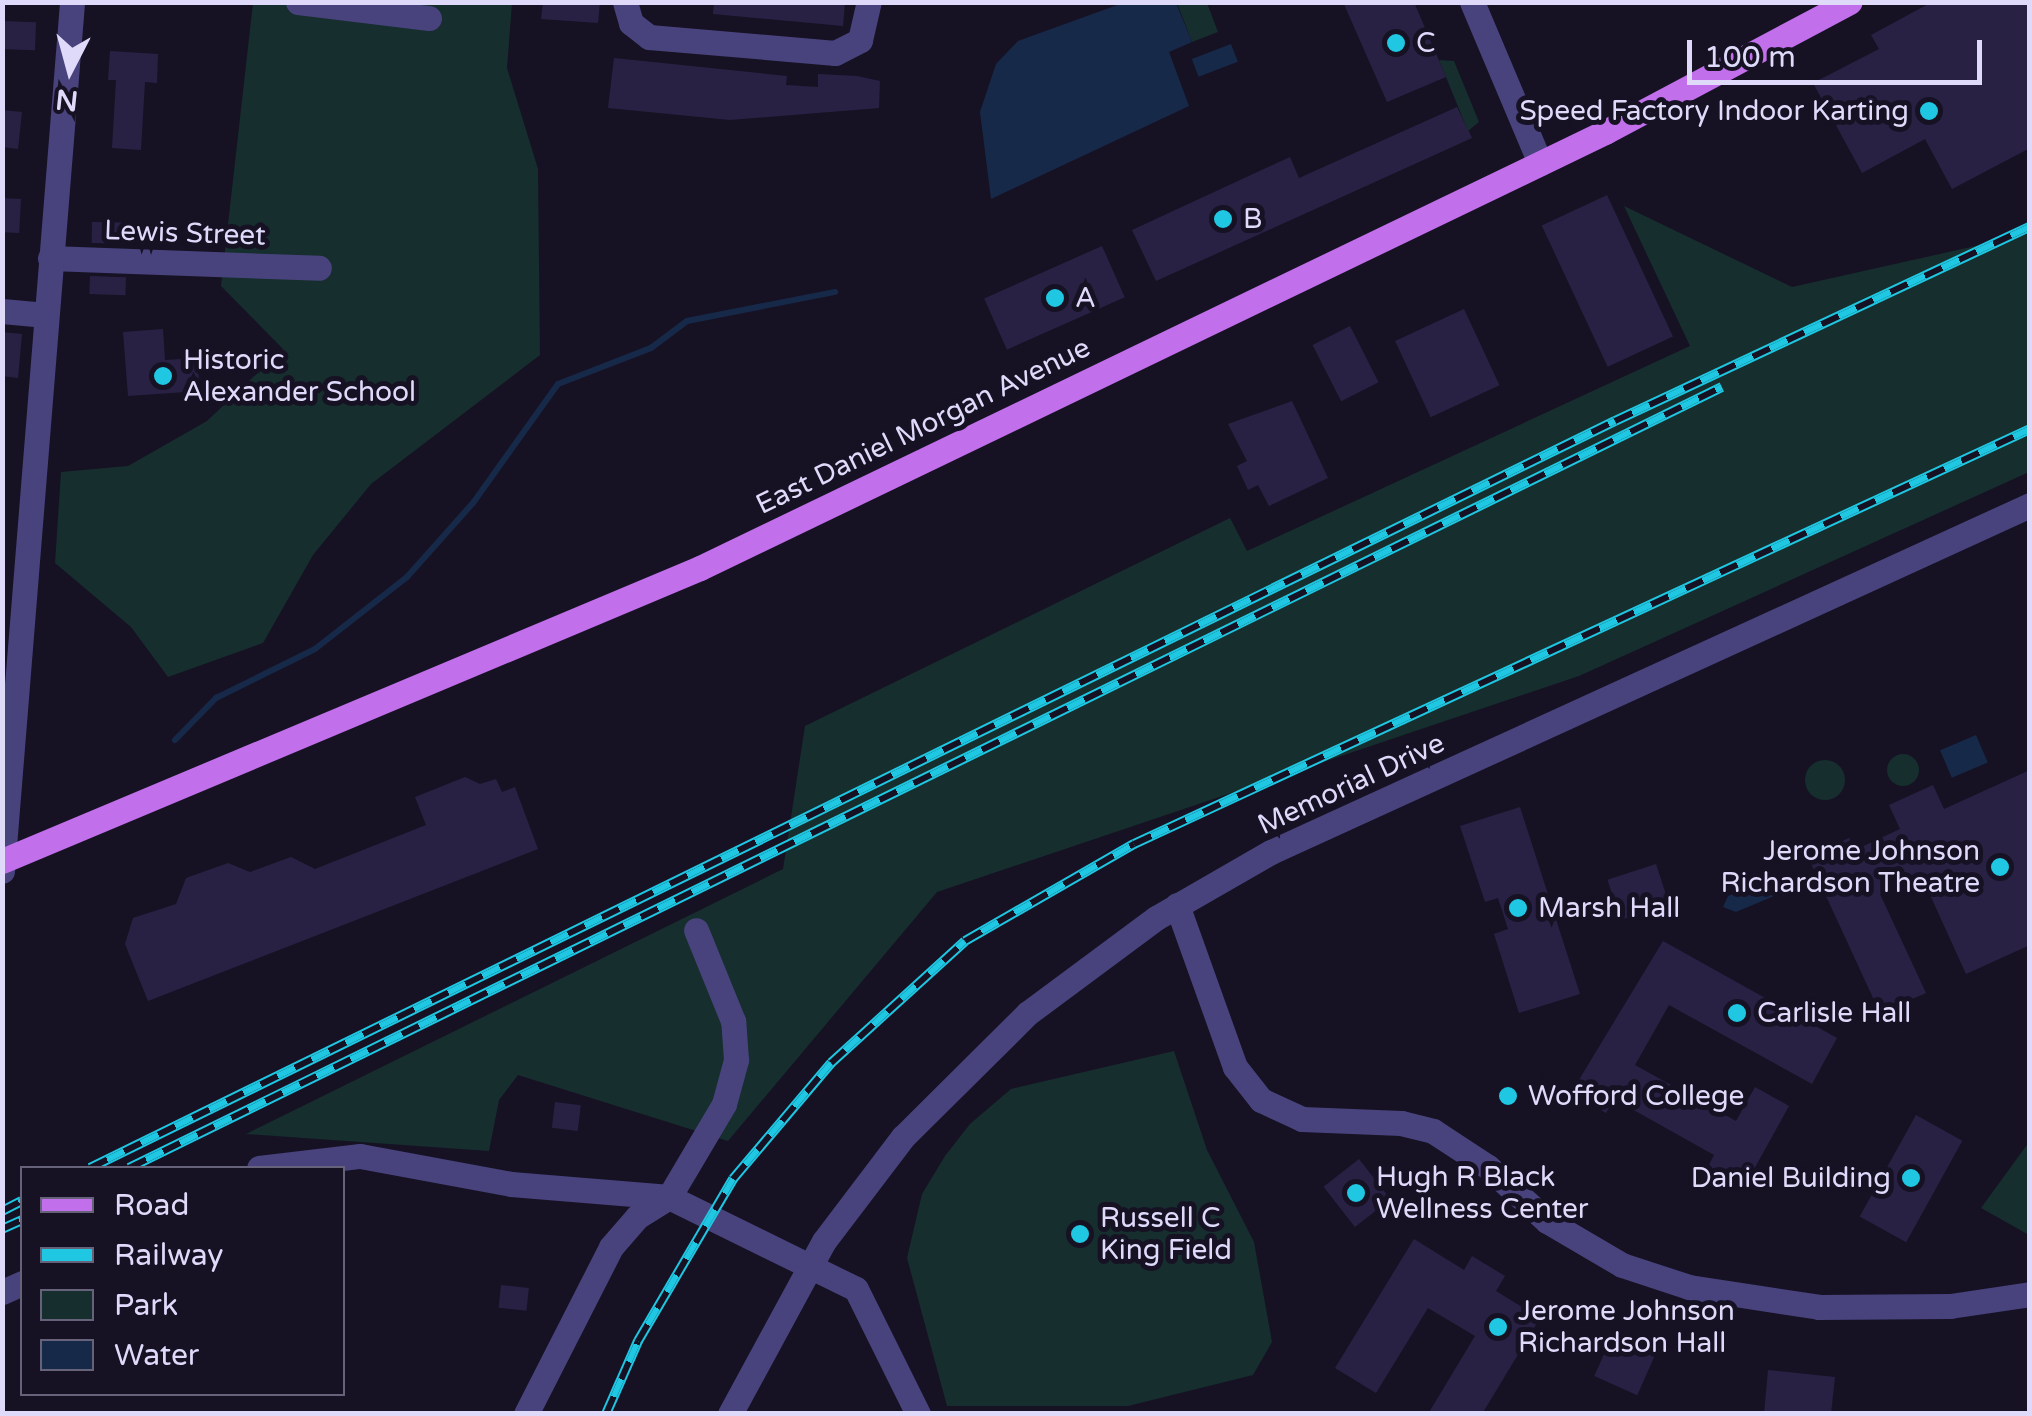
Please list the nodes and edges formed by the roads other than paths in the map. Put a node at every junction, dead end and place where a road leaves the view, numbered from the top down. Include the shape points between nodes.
1 (72, 2) edge
2 (298, 2) edge
3 (625, 2) edge
4 (869, 2) edge
5 (1472, 2) edge
6 (1850, 2) edge
7 (428, 18) dead end
8 (1540, 162) junction
9 (50, 258) junction
10 (319, 268) dead end
11 (2, 311) edge
12 (46, 316) junction
13 (2030, 505) edge
14 (4, 864) edge
15 (1178, 905) junction
16 (696, 930) dead end
17 (277, 1166) edge
18 (669, 1196) junction
19 (807, 1270) junction
20 (2030, 1294) edge
21 (526, 1414) edge
22 (730, 1414) edge
23 (918, 1414) edge

1 - 9 street
2 - 7 street
3 - 4 street via 632,23 649,37 835,53 860,40
5 - 8 street
6 - 8 main road, East Daniel Morgan Avenue
8 - 14 main road, East Daniel Morgan Avenue via 596,616
9 - 10 street, Lewis Street
9 - 12 street
11 - 12 street
12 - 14 street
13 - 15 street, Memorial Drive via 1271,852
15 - 19 street, Memorial Drive via 1092,963 968,1067 862,1187
15 - 20 street via 1235,1067 1261,1100 1302,1119 1434,1131 1488,1167 1547,1221 1622,1266 1689,1287 1819,1306 1950,1306
16 - 18 street via 733,1021 736,1060 724,1104
17 - 18 street via 360,1156 511,1184
18 - 19 street
18 - 21 street via 636,1217 611,1247
19 - 22 street, Memorial Drive
19 - 23 street via 856,1290

